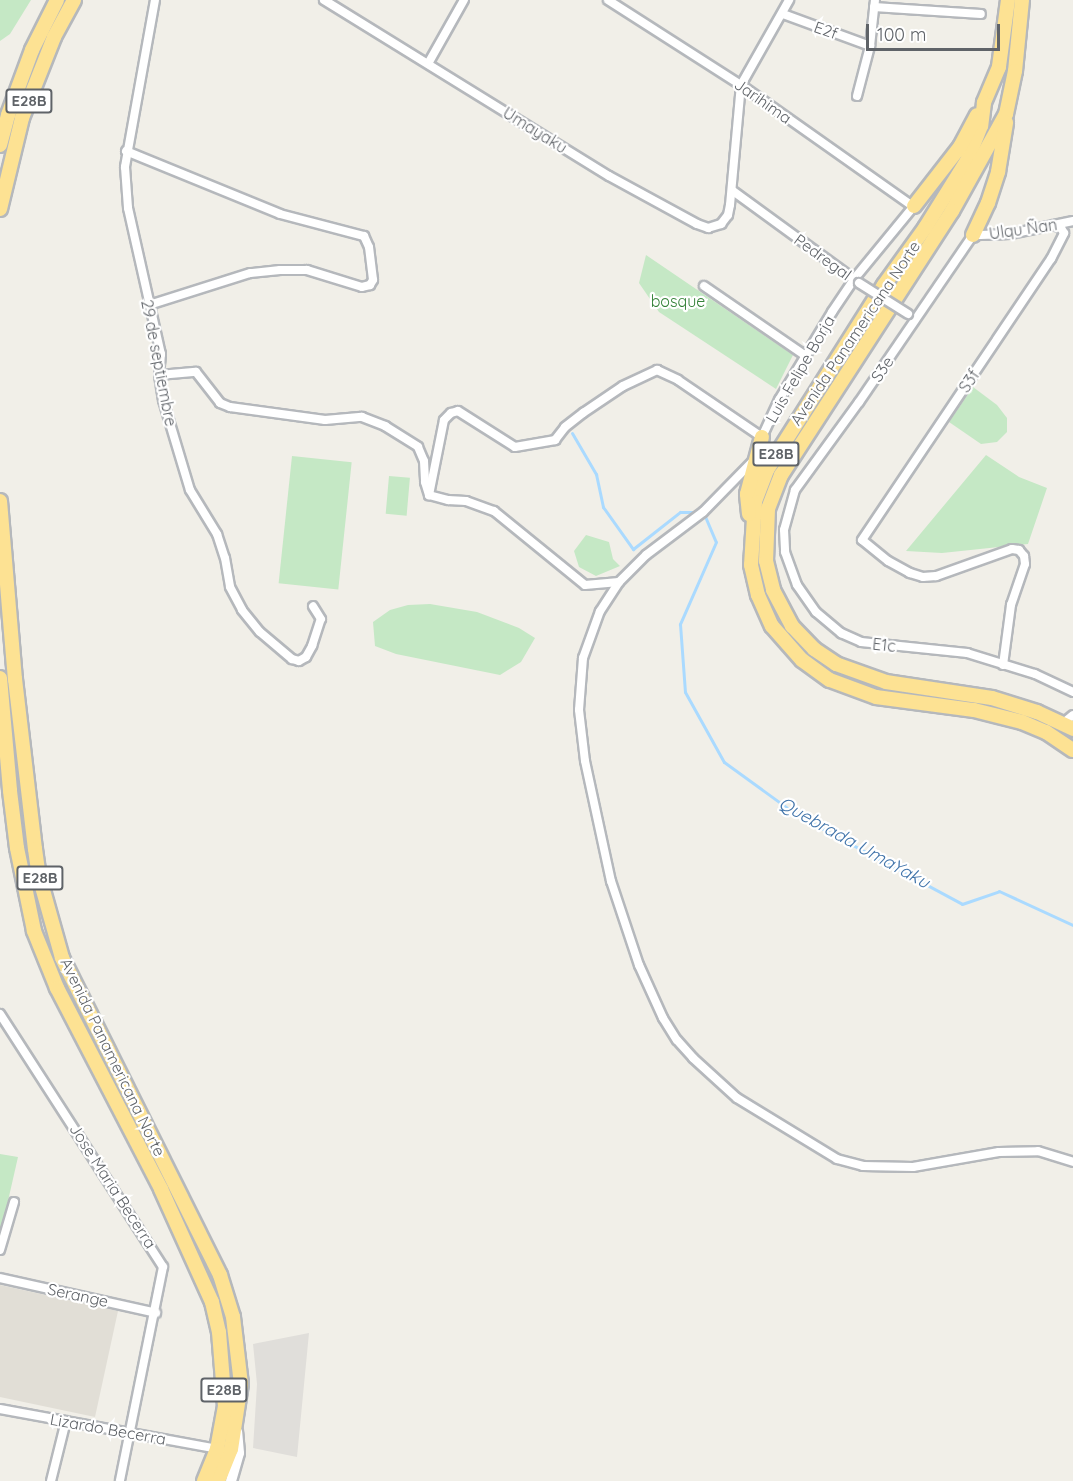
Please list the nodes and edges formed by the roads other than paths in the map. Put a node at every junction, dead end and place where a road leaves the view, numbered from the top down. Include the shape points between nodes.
1 (57, 0) edge
2 (74, 0) edge
3 (155, 0) edge
4 (324, 0) edge
5 (464, 0) edge
6 (608, 0) edge
7 (789, 0) edge
8 (1008, 0) edge
9 (1022, 0) edge
10 (875, 4) edge
11 (783, 14) junction
12 (981, 14) dead end
13 (870, 46) junction
14 (429, 63) junction
15 (741, 86) junction
16 (857, 96) dead end
17 (984, 103) junction
18 (1006, 114) junction
19 (0, 145) edge
20 (126, 151) junction
21 (733, 191) junction
22 (914, 207) junction
23 (0, 209) edge
24 (1073, 221) edge
25 (1053, 225) junction
26 (973, 235) junction
27 (856, 281) junction
28 (704, 286) dead end
29 (149, 305) junction
30 (916, 319) junction
31 (806, 356) junction
32 (159, 375) junction
33 (762, 437) junction
34 (754, 460) junction
35 (429, 495) junction
36 (0, 501) edge
37 (790, 503) joint
38 (752, 524) junction
39 (619, 582) junction
40 (313, 606) dead end
41 (1003, 665) junction
42 (0, 678) edge
43 (1073, 692) edge
44 (1069, 723) edge
45 (1073, 750) edge
46 (0, 1014) edge
47 (1073, 1162) edge
48 (14, 1203) dead end
49 (0, 1250) edge
50 (0, 1278) edge
51 (156, 1313) junction
52 (0, 1409) edge
53 (66, 1421) junction
54 (236, 1423) junction
55 (132, 1433) junction
56 (217, 1449) junction
57 (51, 1481) edge
58 (120, 1481) edge
59 (204, 1481) edge
60 (218, 1481) edge
61 (231, 1481) edge

1 - 19 highway, E28B via 32,50
2 - 23 highway, E28B via 54,37 22,118
3 - 20 street, 29 de septiembre
4 - 14 street, Umayaku
5 - 14 street
6 - 15 street, Jarihima
7 - 11 street
8 - 17 highway, Avenida Panamericana Norte / E28B via 999,67
9 - 18 highway, Avenida Panamericana Norte / E28B
10 - 12 street
10 - 13 street
11 - 13 street, E2f
11 - 15 street
13 - 16 street
14 - 21 street, Umayaku via 609,176 697,224 708,228 721,224 728,216
15 - 21 street
15 - 22 street, Jarihima
17 - 22 highway via 960,147
17 - 38 highway, Avenida Panamericana Norte / E28B via 981,126 968,159 784,440 761,484
18 - 26 highway via 998,172
18 - 44 highway, Avenida Panamericana Norte / E28B via 952,211 781,475 768,509 766,561 773,590 792,626 814,649 836,664 886,682 992,698
20 - 29 street, 29 de septiembre via 128,208
20 - 29 street via 280,214 364,236 369,247 373,280 370,285 362,287 307,270 280,270 250,273
21 - 27 street, Pedregal
22 - 27 street, Luis Felipe Borja
24 - 25 street, Ulqu Ñan
25 - 26 street, Ulqu Ñan via 1010,234
25 - 41 street, S3f via 1064,233 1057,249 862,540 888,561 923,577 1019,550 1025,564 1011,605
26 - 30 street, S3e
27 - 30 street, Pedregal, bridge
27 - 31 street, Luis Felipe Borja
28 - 31 street
29 - 32 street, 29 de septiembre via 161,354
30 - 37 street, S3e via 795,490
31 - 33 street, Luis Felipe Borja
32 - 35 street via 196,372 220,403 230,407 325,420 362,417 385,426 418,447
32 - 40 street, 29 de septiembre via 190,490 217,534 230,586 242,610 260,632 299,661 312,646 321,619
33 - 34 highway
33 - 35 street, Luis Felipe Borja via 657,370 623,386 583,413 555,440 515,447 458,411 452,413 444,420
34 - 38 highway via 747,494
34 - 39 street via 703,512 646,555
35 - 39 street via 466,501 494,511 585,585
36 - 54 highway, Avenida Panamericana Norte / E28B via 15,679 39,876 69,976 162,1155 224,1286 233,1317 241,1384
37 - 41 street, E1c via 784,530 790,572 806,600 828,624 861,642 967,653
38 - 45 highway, Avenida Panamericana Norte / E28B via 751,565 764,609 788,647 816,671 876,697 974,710 1022,722
39 - 47 street via 600,610 583,658 579,710 585,761 611,881 639,966 677,1040 737,1098 837,1159 863,1166 913,1167 999,1152 1038,1151
41 - 43 street, E1c via 1035,674
42 - 56 highway, Avenida Panamericana Norte / E28B via 17,848 34,931 57,988 161,1189 208,1291 219,1332 225,1384
46 - 51 street, Jose Maria Becerra via 162,1261 164,1272
48 - 49 street
50 - 51 street, Serange
51 - 55 street, Jose Maria Becerra
52 - 53 street, Lizardo Becerra
53 - 55 street, Lizardo Becerra
53 - 57 street
54 - 60 highway, Avenida Panamericana Norte / E28B
54 - 61 main road, Avenida Panamericana Norte via 239,1453
55 - 56 street, Lizardo Becerra
55 - 58 street, Jose Maria Becerra
56 - 59 highway, Avenida Panamericana Norte / E28B

